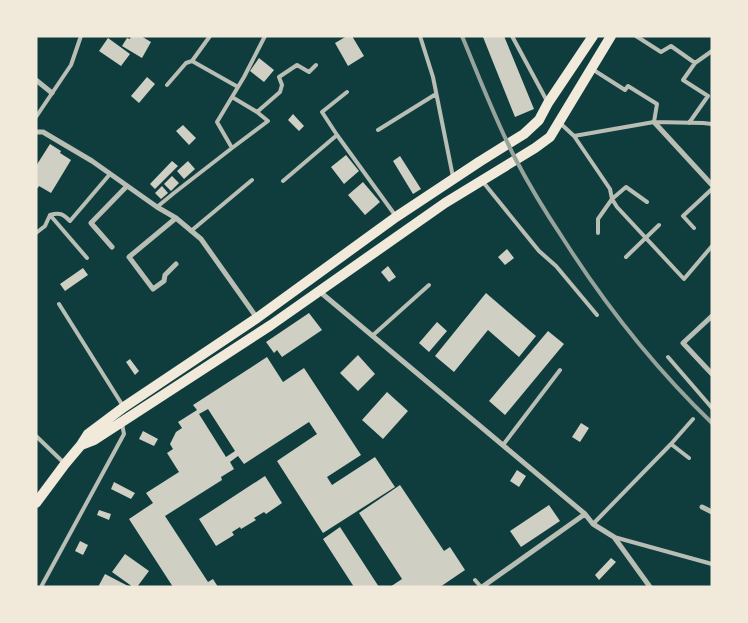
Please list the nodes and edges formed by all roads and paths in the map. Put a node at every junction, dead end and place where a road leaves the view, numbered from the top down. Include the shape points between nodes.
1 (81, 36) edge
2 (210, 36) edge
3 (265, 36) edge
4 (420, 36) edge
5 (512, 36) edge
6 (594, 36) edge
7 (611, 36) edge
8 (636, 36) edge
9 (712, 51) edge
10 (192, 61) junction
11 (695, 63) junction
12 (316, 65) dead end
13 (592, 69) junction
14 (36, 80) edge
15 (167, 85) dead end
16 (238, 87) junction
17 (347, 92) dead end
18 (52, 93) junction
19 (436, 94) junction
20 (232, 97) junction
21 (548, 103) junction
22 (257, 112) junction
23 (36, 117) edge
24 (559, 122) junction
25 (654, 122) junction
26 (689, 123) junction
27 (712, 124) edge
28 (378, 130) dead end
29 (36, 132) edge
30 (337, 135) junction
31 (574, 136) junction
32 (232, 148) junction
33 (110, 174) junction
34 (453, 179) junction
35 (484, 179) junction
36 (252, 180) dead end
37 (283, 181) dead end
38 (712, 185) edge
39 (127, 186) junction
40 (712, 189) edge
41 (612, 199) junction
42 (647, 202) dead end
43 (158, 207) junction
44 (50, 216) junction
45 (396, 217) junction
46 (176, 218) junction
47 (659, 225) dead end
48 (694, 228) dead end
49 (191, 231) junction
50 (36, 233) edge
51 (598, 233) dead end
52 (646, 238) junction
53 (712, 246) edge
54 (112, 247) dead end
55 (626, 257) dead end
56 (87, 258) dead end
57 (176, 264) dead end
58 (308, 281) junction
59 (429, 286) dead end
60 (319, 291) junction
61 (59, 304) dead end
62 (597, 315) dead end
63 (712, 316) edge
64 (257, 318) junction
65 (372, 336) junction
66 (668, 357) dead end
67 (560, 370) dead end
68 (712, 374) edge
69 (124, 407) junction
70 (712, 408) edge
71 (693, 419) dead end
72 (121, 422) junction
73 (36, 436) edge
74 (671, 444) junction
75 (82, 445) junction
76 (503, 445) junction
77 (689, 458) dead end
78 (65, 464) junction
79 (40, 491) edge
80 (36, 503) edge
81 (702, 507) dead end
82 (712, 512) edge
83 (585, 514) junction
84 (593, 524) junction
85 (614, 537) junction
86 (712, 564) edge
87 (475, 580) dead end
88 (648, 584) edge
89 (41, 587) edge
90 (481, 587) edge
91 (642, 587) edge

1 - 18 lane via 70,64
2 - 10 lane
3 - 16 lane
4 - 19 lane
5 - 21 lane
6 - 21 main road
7 - 13 main road
8 - 11 lane via 661,52 671,46
9 - 11 lane
10 - 15 lane via 186,63
10 - 16 lane
11 - 26 lane via 684,80 708,96
12 - 22 lane via 309,72 297,65 280,77 280,92
13 - 24 main road
13 - 25 lane via 625,90 628,86 657,104
14 - 18 street
16 - 20 lane
17 - 30 lane via 322,112
18 - 23 lane
19 - 28 lane
19 - 34 lane
20 - 22 lane
20 - 32 lane via 217,122
21 - 34 main road via 524,134
22 - 32 lane via 268,121
24 - 31 lane
24 - 35 main road via 550,137
25 - 26 lane
25 - 31 lane
25 - 38 street
26 - 27 lane
29 - 33 street via 43,132
30 - 37 lane
30 - 45 lane
31 - 41 lane via 610,189
32 - 43 lane
33 - 39 street
33 - 44 lane via 70,221 63,214
34 - 45 main road
35 - 60 main road
35 - 62 lane via 540,251
36 - 49 lane
39 - 43 street
39 - 54 street via 91,222
40 - 48 lane via 683,216
41 - 42 lane via 626,187
41 - 51 lane via 598,219
41 - 52 lane
43 - 46 street
44 - 50 lane
44 - 56 lane
45 - 58 main road
46 - 49 street
46 - 57 street via 129,257 153,289 164,281 165,275
47 - 52 lane
49 - 64 street via 201,239
52 - 53 lane via 684,279
52 - 55 lane
58 - 60 main road
58 - 64 main road
59 - 65 lane
60 - 65 street
60 - 72 main road
61 - 69 lane
63 - 68 street via 683,343
64 - 69 main road
65 - 76 street
66 - 70 lane
67 - 76 lane
69 - 75 main road via 88,434
71 - 74 lane
72 - 75 main road
72 - 89 lane via 124,434
73 - 78 lane
74 - 77 lane
74 - 84 lane
75 - 78 main road
76 - 83 street
78 - 79 main road
79 - 80 main road
81 - 82 street
83 - 84 street
83 - 90 street
84 - 85 street
85 - 86 lane
85 - 88 street
87 - 90 lane
88 - 91 street

